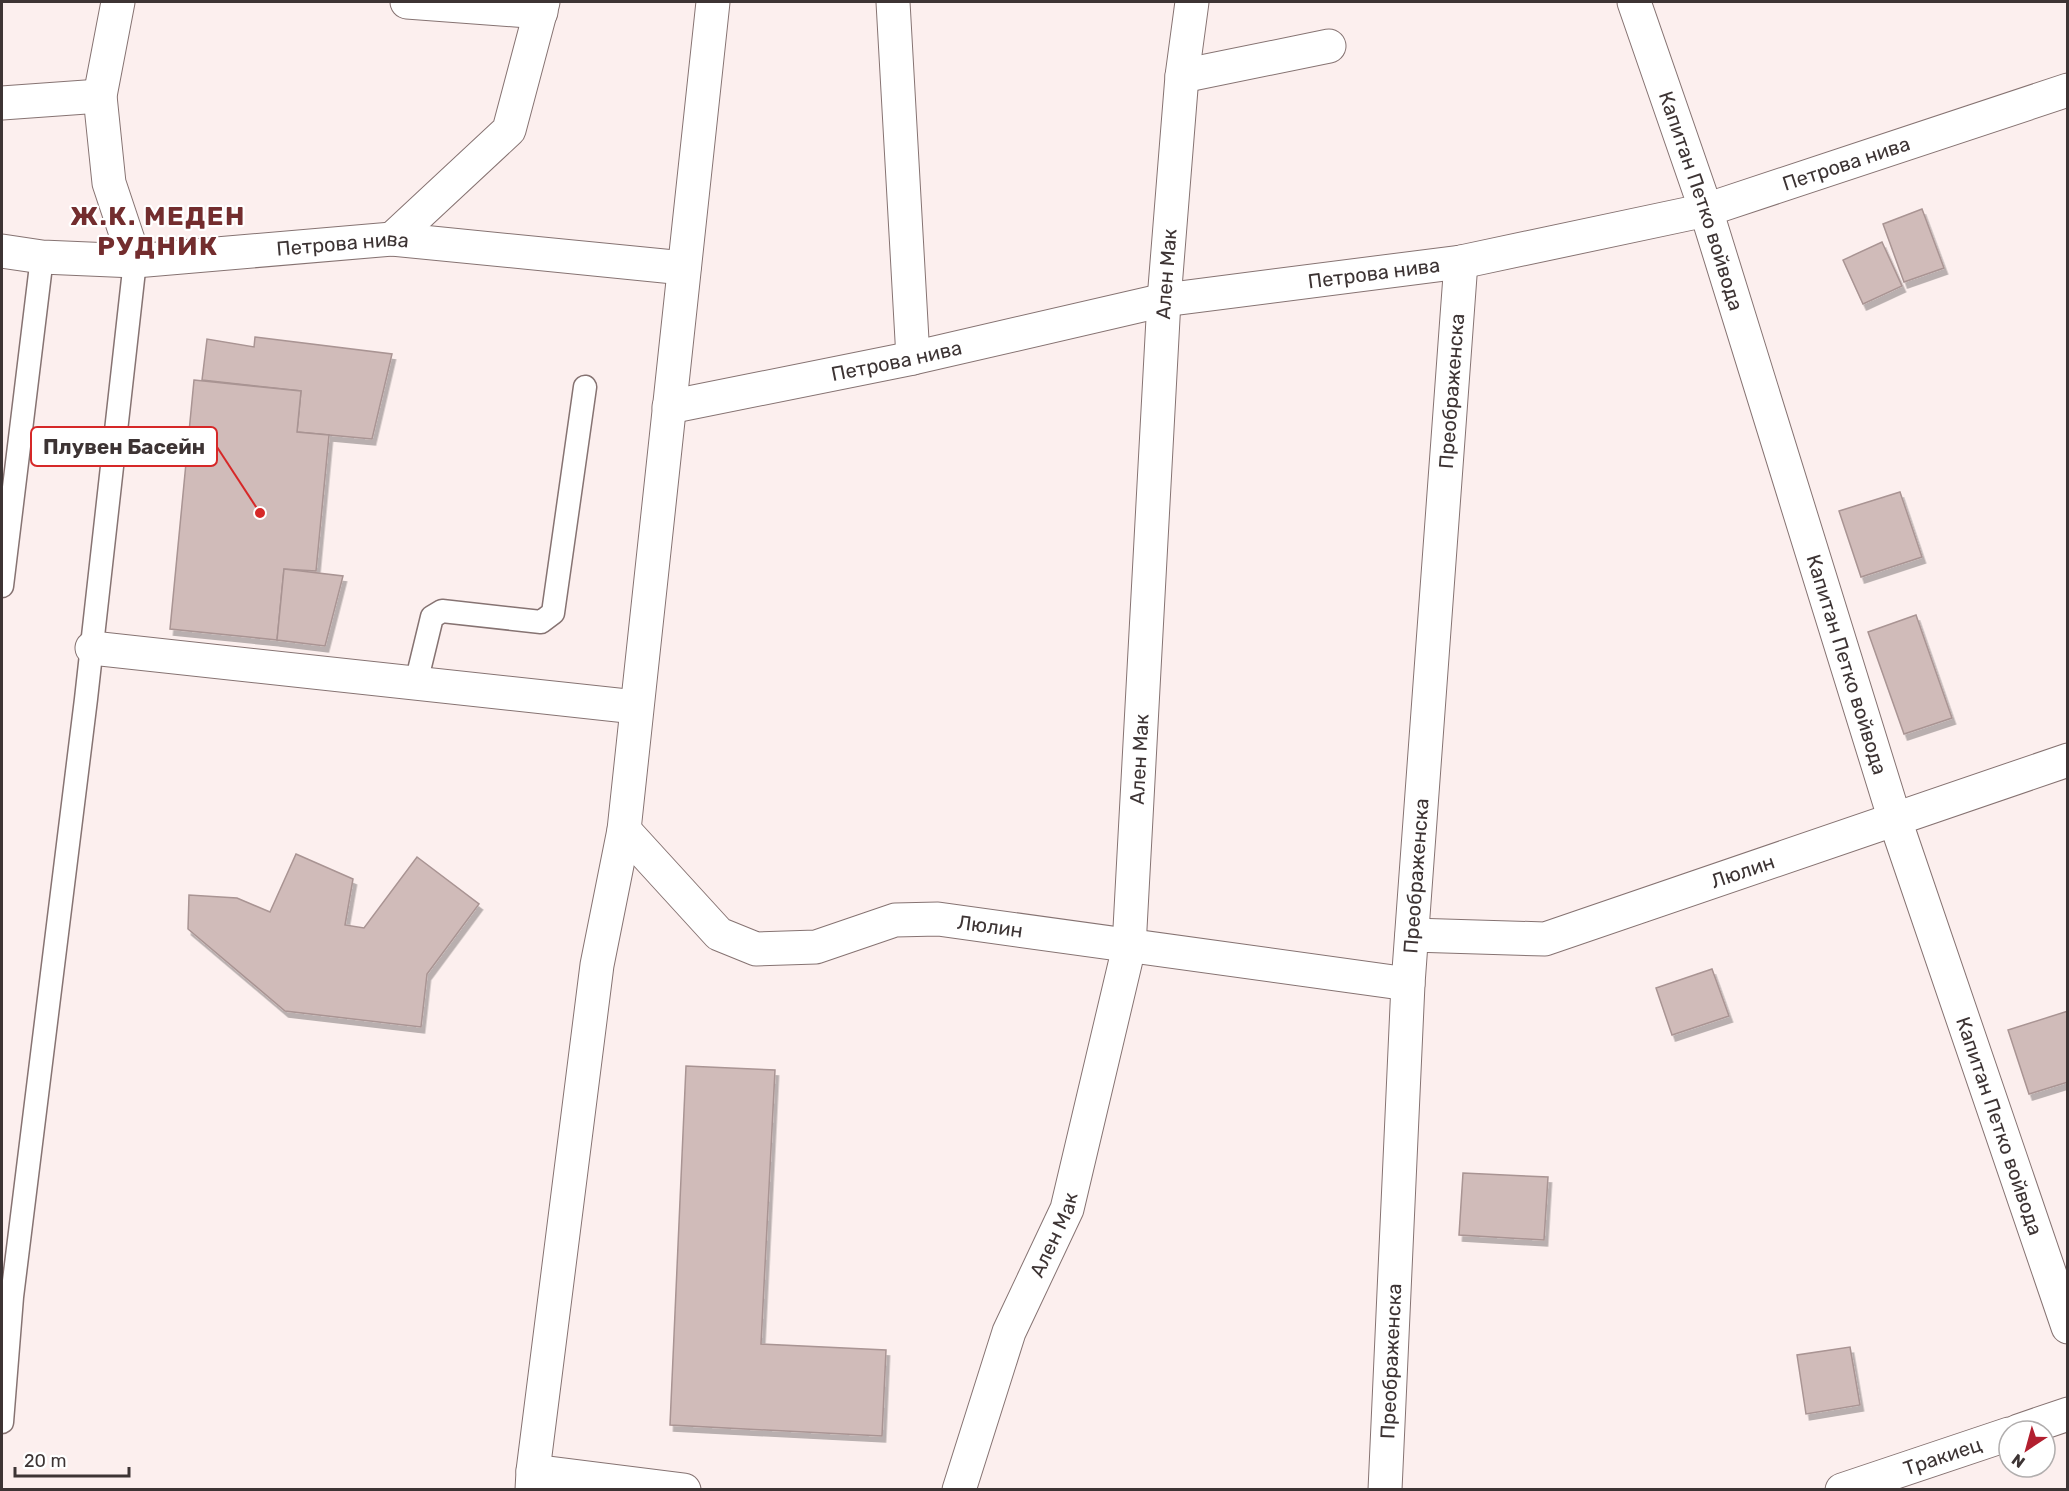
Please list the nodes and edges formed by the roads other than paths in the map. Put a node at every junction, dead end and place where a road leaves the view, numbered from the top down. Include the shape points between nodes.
1 (118, 2) edge
2 (407, 2) edge
3 (714, 2) edge
4 (893, 2) edge
5 (1192, 2) edge
6 (1634, 2) edge
7 (542, 7) edge
8 (1329, 46) dead end
9 (1182, 75) junction
10 (2067, 90) edge
11 (100, 96) junction
12 (2, 103) edge
13 (1706, 210) junction
14 (392, 238) junction
15 (2, 251) edge
16 (42, 257) junction
17 (135, 261) junction
18 (1461, 262) junction
19 (684, 268) junction
20 (1164, 300) junction
21 (913, 358) junction
22 (585, 387) dead end
23 (669, 407) junction
24 (2, 586) edge
25 (92, 648) junction
26 (416, 683) junction
27 (636, 707) junction
28 (2067, 760) edge
29 (1895, 820) junction
30 (624, 830) junction
31 (1412, 935) junction
32 (1129, 947) junction
33 (1408, 984) junction
34 (7, 1297) edge
35 (2067, 1327) edge
36 (2067, 1414) edge
37 (2053, 1419) edge
38 (2, 1422) edge
39 (1997, 1438) edge
40 (532, 1480) edge
41 (684, 1490) edge
42 (959, 1490) edge
43 (1385, 1490) edge
44 (1842, 1490) edge

1 - 11 street
2 - 7 street
3 - 19 street
4 - 21 street
5 - 9 street, Ален Мак
6 - 13 street, Капитан Петко войвода
7 - 14 street via 509,130
8 - 9 street
9 - 20 street, Ален Мак
10 - 13 street, Петрова нива
11 - 12 street
11 - 17 street via 109,183
13 - 18 street, Петрова нива
13 - 29 street, Капитан Петко войвода
14 - 17 street, Петрова нива
14 - 19 street, Петрова нива
15 - 16 street, Петрова нива
16 - 17 street, Петрова нива
16 - 24 lane
17 - 25 lane
18 - 20 street, Петрова нива
18 - 31 street, Преображенска
19 - 23 street
20 - 21 street, Петрова нива
20 - 32 street, Ален Мак
21 - 23 street, Петрова нива
22 - 26 lane via 553,613 541,622 442,611 432,616
23 - 27 street
25 - 26 street
25 - 34 lane
26 - 27 street
27 - 30 street
28 - 29 street, Люлин
29 - 31 street, Люлин via 1545,939
29 - 35 street, Капитан Петко войвода
30 - 32 street, Люлин via 719,934 756,949 816,947 895,920 938,919
30 - 40 street via 597,964
31 - 33 street, Преображенска
32 - 33 street, Люлин
32 - 42 street, Ален Мак via 1067,1209 1009,1332
33 - 43 street, Преображенска
34 - 38 lane
36 - 37 street
39 - 44 street, Тракиец
40 - 41 street

